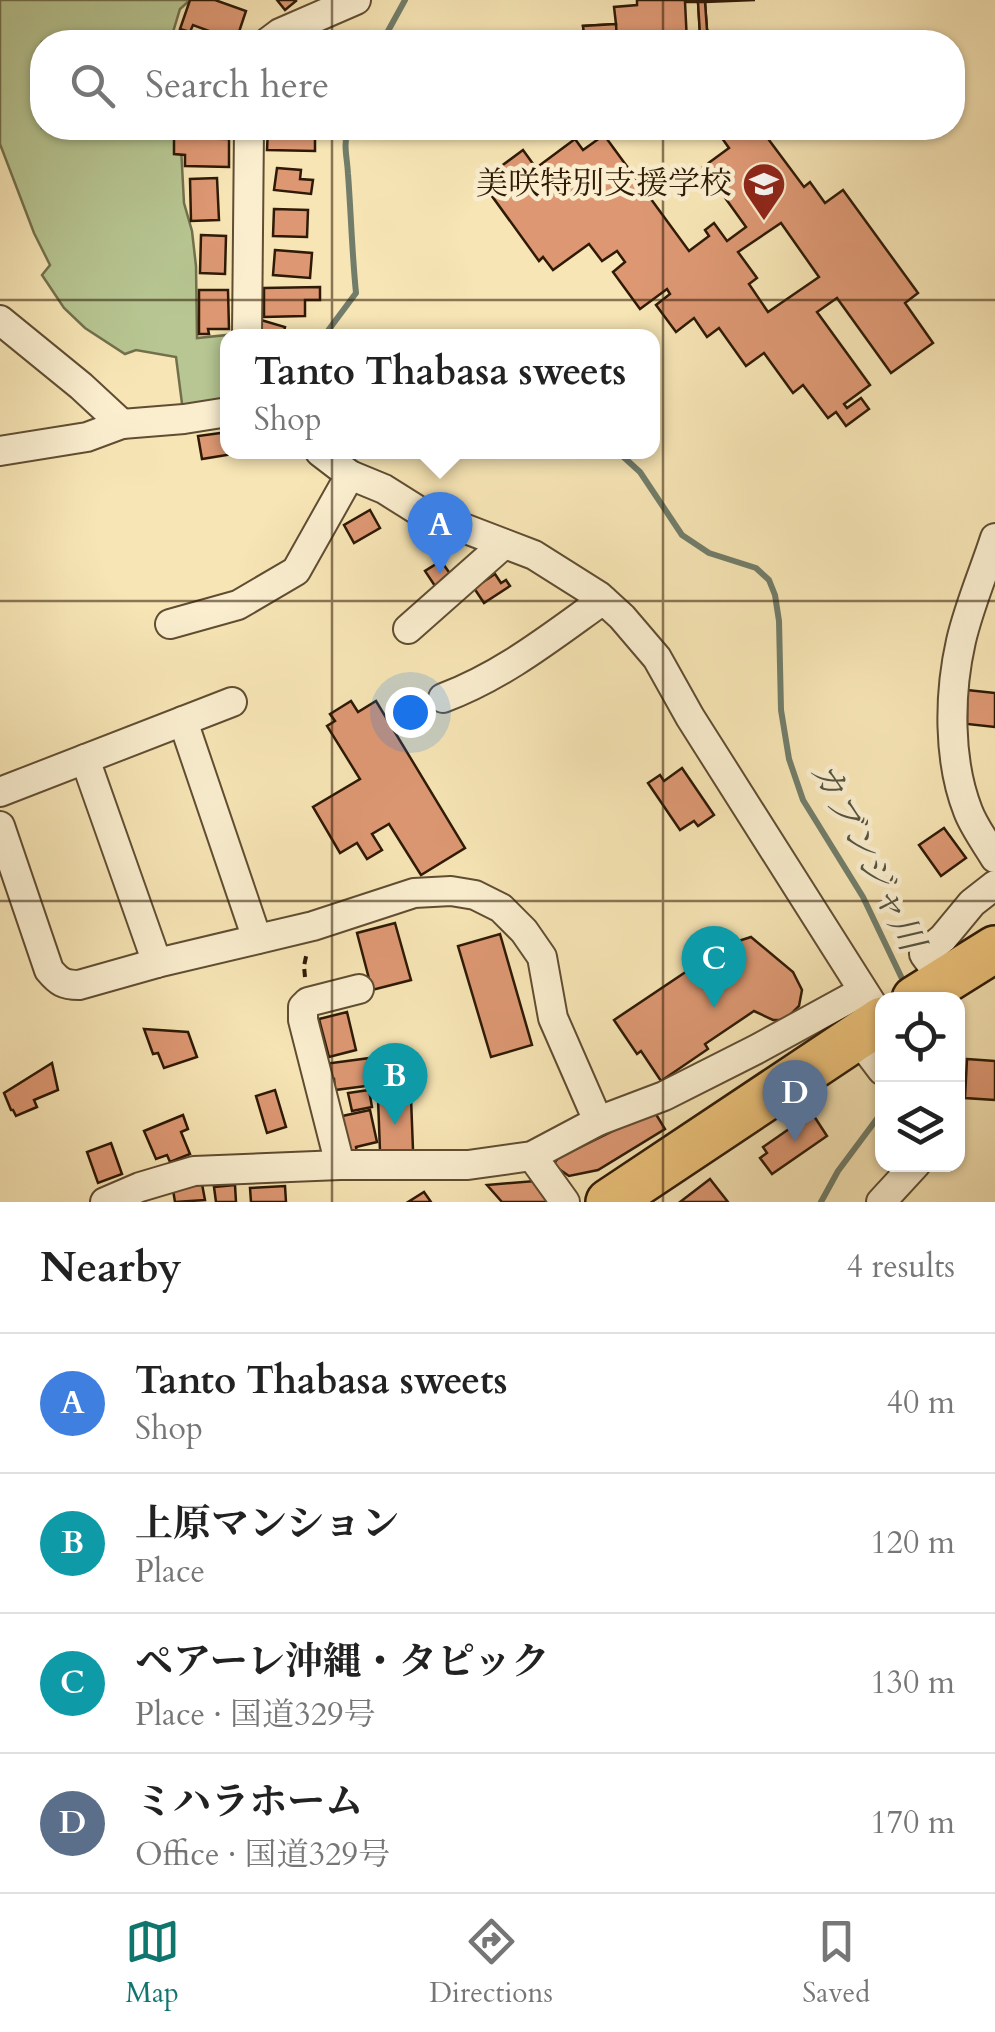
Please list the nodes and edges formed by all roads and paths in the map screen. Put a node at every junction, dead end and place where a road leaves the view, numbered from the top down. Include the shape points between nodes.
1 (356, 0) edge
2 (287, 30) edge
3 (249, 140) edge
4 (0, 320) edge
5 (247, 329) edge
6 (220, 413) edge
7 (122, 424) junction
8 (0, 451) edge
9 (329, 459) edge
10 (350, 476) junction
11 (995, 538) edge
12 (504, 544) junction
13 (603, 600) junction
14 (170, 624) dead end
15 (408, 629) dead end
16 (443, 698) dead end
17 (232, 702) dead end
18 (183, 722) junction
19 (86, 759) junction
20 (0, 792) edge
21 (0, 826) edge
22 (995, 858) edge
23 (995, 884) edge
24 (257, 940) junction
25 (995, 949) edge
26 (157, 963) junction
27 (926, 984) edge
28 (359, 989) dead end
29 (873, 1028) edge
30 (598, 1121) junction
31 (532, 1156) junction
32 (340, 1166) junction
33 (909, 1172) edge
34 (105, 1202) edge
35 (565, 1202) edge
36 (608, 1202) edge
37 (881, 1202) edge

1 - 2 street
3 - 5 street
4 - 7 street
6 - 7 street
7 - 8 street via 87,437
9 - 10 street
10 - 12 street via 419,512
10 - 14 street via 296,572 238,605
11 - 22 street via 960,642 952,732 964,801
12 - 13 street via 534,555
12 - 15 street
13 - 16 street via 516,662
13 - 29 street via 657,658
17 - 18 street
18 - 19 street
18 - 24 street
19 - 20 street
19 - 26 street
21 - 26 street via 58,982 78,985
23 - 27 street via 924,954
24 - 26 street
24 - 30 street via 414,892 463,893 501,908 542,957 553,1018
25 - 27 highway
28 - 32 street via 304,1008
29 - 30 street via 757,1049
29 - 36 highway
30 - 31 street
31 - 32 street via 468,1165
31 - 35 street
32 - 34 street via 194,1171
33 - 37 street

